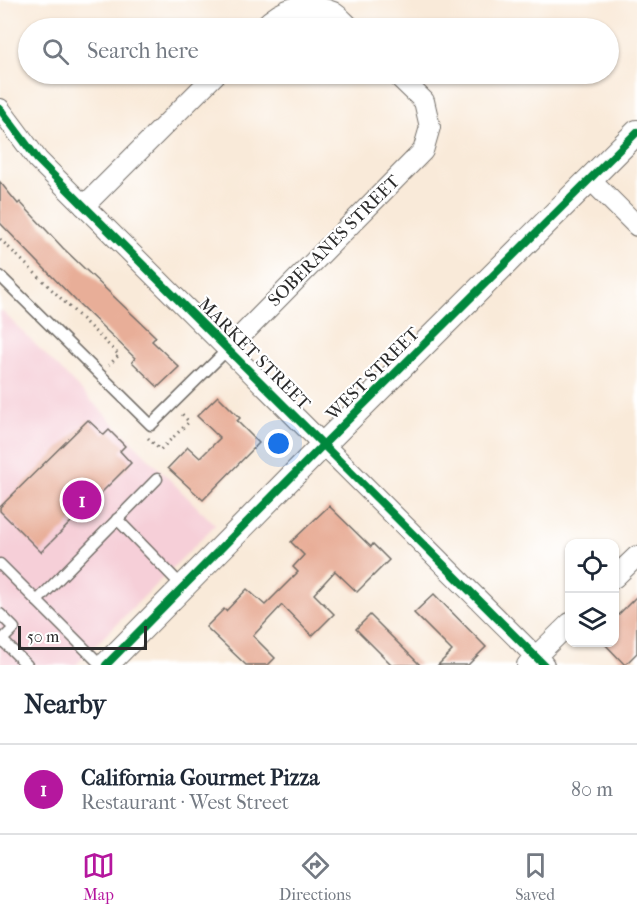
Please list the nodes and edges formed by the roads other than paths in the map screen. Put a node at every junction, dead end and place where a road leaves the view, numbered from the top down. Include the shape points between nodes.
1 (272, 18) edge
2 (340, 18) edge
3 (206, 84) edge
4 (406, 84) edge
5 (0, 109) edge
6 (637, 132) edge
7 (591, 180) junction
8 (84, 206) junction
9 (637, 226) edge
10 (0, 276) edge
11 (228, 349) junction
12 (323, 445) junction
13 (157, 479) dead end
14 (117, 519) junction
15 (637, 556) edge
16 (0, 564) edge
17 (619, 574) edge
18 (183, 587) junction
19 (37, 601) junction
20 (0, 614) edge
21 (565, 629) edge
22 (1, 641) edge
23 (535, 662) edge
24 (27, 665) edge
25 (101, 665) edge
26 (106, 665) edge

1 - 2 street via 304,3 334,12
3 - 8 street
4 - 11 street, SOBERANES STREET via 424,101 430,127 423,151
5 - 8 street, MARKET STREET via 38,160
6 - 7 street, WEST STREET
7 - 9 street
7 - 12 street, WEST STREET
8 - 11 street, MARKET STREET
10 - 11 lane via 151,425
11 - 12 street, MARKET STREET
12 - 18 street, WEST STREET
12 - 23 street, MARKET STREET
13 - 14 lane
14 - 18 lane
14 - 19 lane
15 - 17 street
16 - 19 lane
18 - 26 street, WEST STREET
19 - 25 lane
20 - 22 lane via 14,628
21 - 23 street
22 - 24 lane

